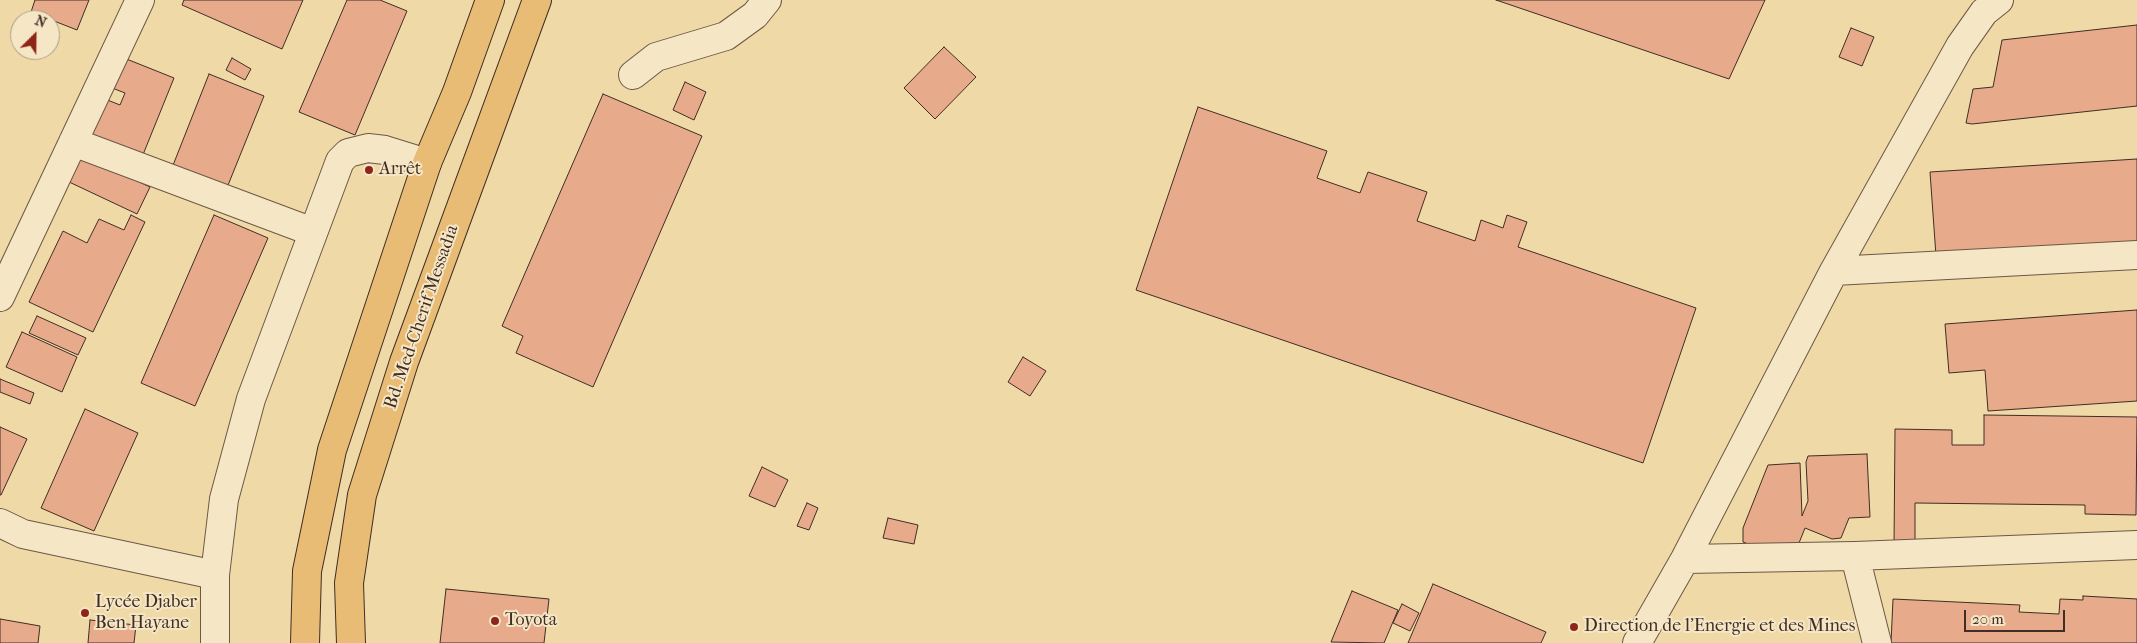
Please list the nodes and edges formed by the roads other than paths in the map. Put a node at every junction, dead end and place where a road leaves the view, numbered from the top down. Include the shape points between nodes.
1 (140, 0) edge
2 (490, 0) edge
3 (537, 0) edge
4 (767, 0) edge
5 (1999, 0) edge
6 (633, 75) dead end
7 (73, 142) junction
8 (427, 163) junction
9 (312, 232) junction
10 (2137, 255) edge
11 (1834, 271) junction
12 (0, 297) edge
13 (0, 523) edge
14 (2137, 545) edge
15 (1855, 556) junction
16 (1685, 559) junction
17 (215, 575) junction
18 (215, 643) edge
19 (305, 643) edge
20 (351, 643) edge
21 (1637, 643) edge
22 (1876, 643) edge

1 - 7 street
2 - 8 highway
3 - 20 highway, Bd. Med-Cherif Messadia via 408,352 362,495 349,583
4 - 6 street via 755,15 726,36 656,57
5 - 11 street via 1984,12 1960,46
7 - 9 street
7 - 12 street
8 - 9 street via 385,150 368,148 348,153 340,161
8 - 19 highway via 332,450 307,571
9 - 17 street via 251,399 224,499
10 - 11 street
11 - 16 street
13 - 17 street via 23,534
14 - 15 street
15 - 16 street
15 - 22 street
16 - 21 street
17 - 18 street

